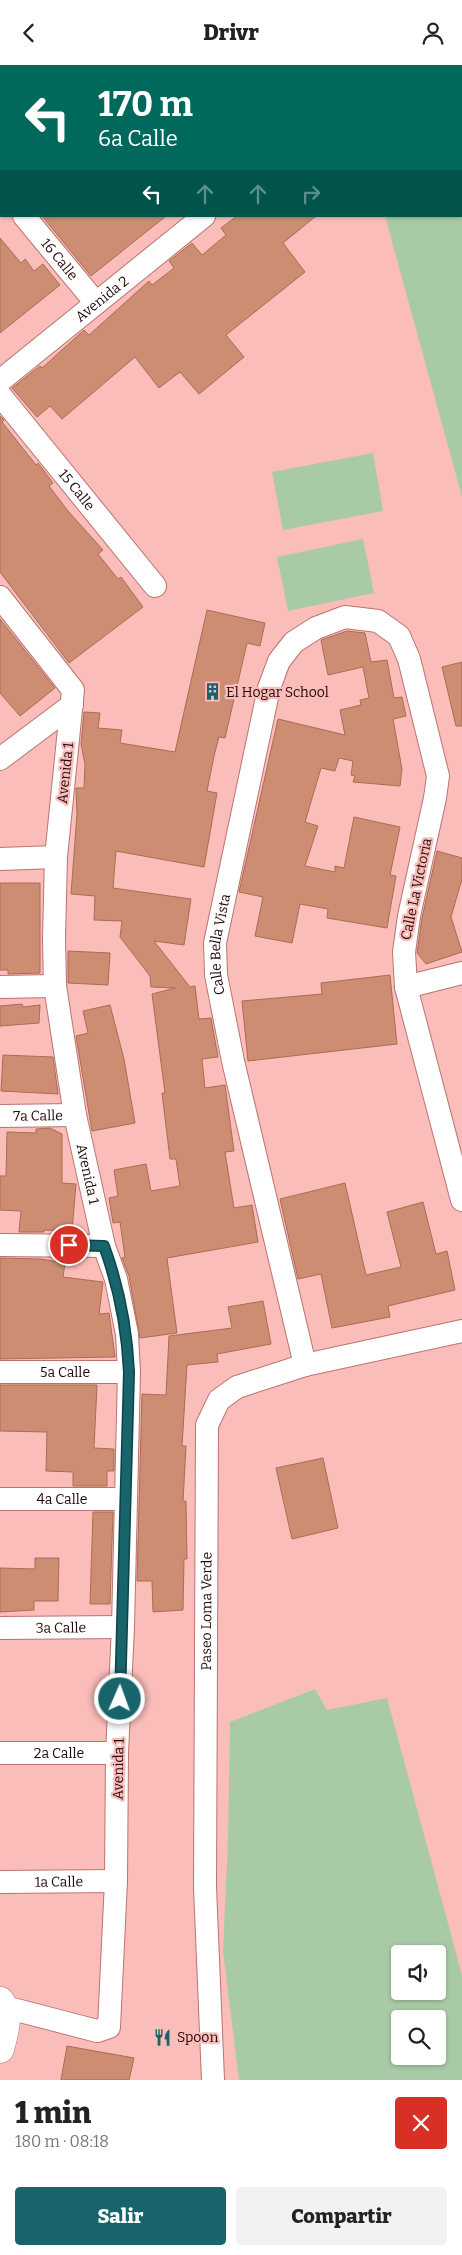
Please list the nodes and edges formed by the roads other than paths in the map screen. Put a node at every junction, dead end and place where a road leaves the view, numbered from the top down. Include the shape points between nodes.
1 (25, 217) edge
2 (201, 217) edge
3 (180, 223) edge
4 (96, 303) junction
5 (0, 381) edge
6 (0, 395) edge
7 (155, 587) dead end
8 (0, 597) edge
9 (345, 617) joint
10 (72, 705) junction
11 (0, 759) edge
12 (56, 857) junction
13 (0, 859) edge
14 (462, 973) edge
15 (55, 986) junction
16 (0, 987) edge
17 (406, 987) junction
18 (75, 1115) junction
19 (0, 1116) edge
20 (462, 1200) edge
21 (0, 1245) edge
22 (104, 1246) junction
23 (462, 1331) edge
24 (305, 1365) junction
25 (0, 1372) edge
26 (129, 1372) junction
27 (0, 1499) edge
28 (126, 1499) junction
29 (123, 1627) junction
30 (0, 1629) edge
31 (0, 1753) edge
32 (118, 1753) junction
33 (116, 1881) junction
34 (0, 1882) edge
35 (2, 2004) edge
36 (0, 2049) edge
37 (213, 2080) edge

1 - 4 street, 16 Calle
2 - 3 street, Avenida 2
3 - 4 street, Avenida 2
4 - 5 street, Avenida 2
6 - 7 street, 15 Calle
8 - 10 street, Avenida 1 via 73,690
9 - 17 street, Calle La Victoria via 378,621 399,636 409,659 438,776 409,916 404,952
9 - 24 street, Calle Bella Vista via 316,628 294,642 279,661 269,688 215,943 216,975 233,1061
10 - 11 street
10 - 12 street, Avenida 1
12 - 13 street
12 - 15 street, Avenida 1
14 - 17 street
15 - 16 street
15 - 18 street, Avenida 1
17 - 20 street, Calle La Victoria
18 - 19 street, 7a Calle
18 - 22 street, Avenida 1
21 - 22 street
22 - 26 street, Avenida 1 via 116,1279 127,1334
23 - 24 street, Paseo Loma Verde
24 - 37 street, Paseo Loma Verde via 237,1387 219,1400 207,1425 205,1887
25 - 26 street, 5a Calle
26 - 28 street, Avenida 1
27 - 28 street, 4a Calle
28 - 29 street, Avenida 1
29 - 30 street, 3a Calle
29 - 32 street, Avenida 1
31 - 32 street, 2a Calle
32 - 33 street, Avenida 1
33 - 34 street, 1a Calle
33 - 35 street, Avenida 1 via 108,2027 98,2031
35 - 36 street via 6,2020

